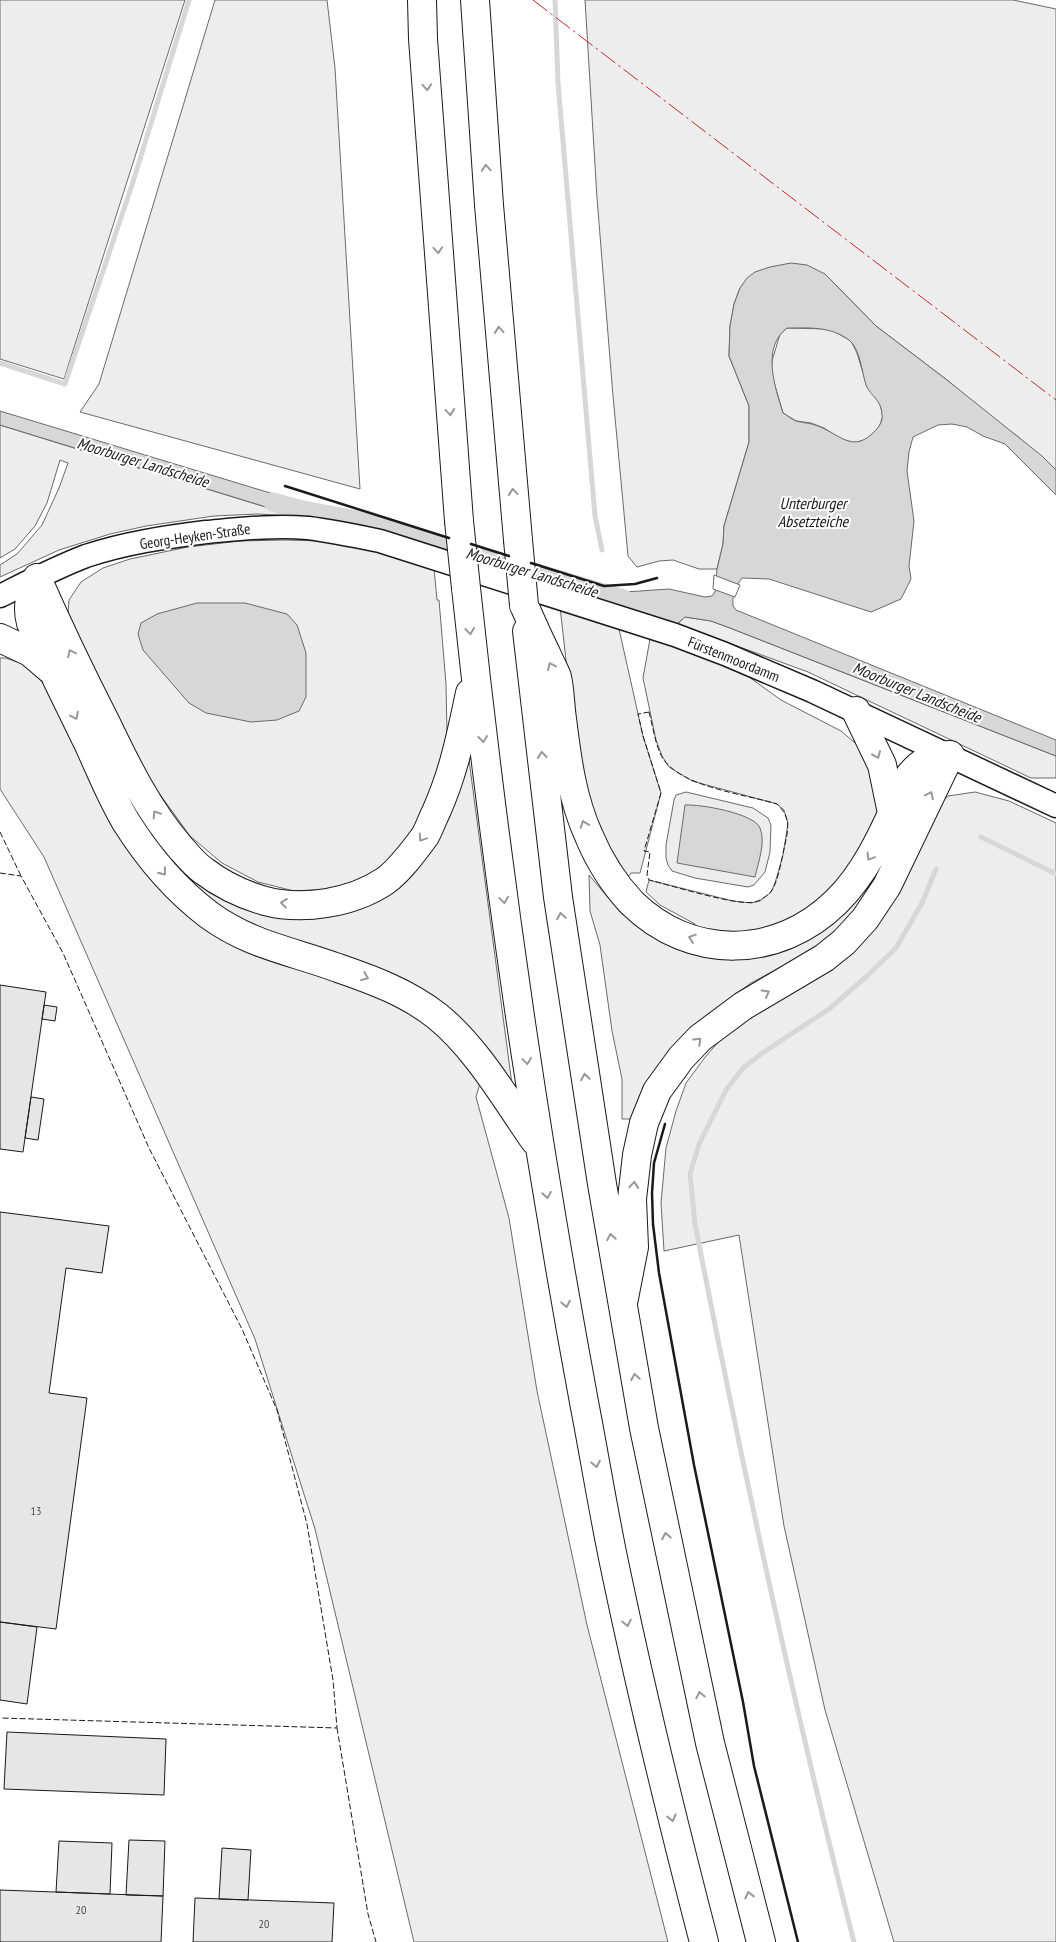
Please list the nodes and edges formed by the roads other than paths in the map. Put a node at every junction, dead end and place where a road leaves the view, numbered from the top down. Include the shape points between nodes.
1 (422, 0) edge
2 (475, 0) edge
3 (399, 547) joint
4 (37, 578) junction
5 (0, 596) edge
6 (524, 605) junction
7 (0, 638) edge
8 (53, 672) junction
9 (475, 674) junction
10 (856, 711) junction
11 (950, 756) junction
12 (1056, 806) edge
13 (892, 813) junction
14 (539, 1147) junction
15 (623, 1302) junction
16 (704, 1942) edge
17 (761, 1942) edge

1 -> 9 highway, bridge via 459,522
6 -> 2 highway, bridge via 489,206
3 - 4 main road, Georg-Heyken-Straße via 332,531 258,527 139,542 88,556
3 - 10 main road, Fürstenmoordamm via 675,635
4 - 5 main road, Georg-Heyken-Straße
4 - 8 highway via 28,615
9 -> 4 highway via 449,779 426,834 406,860 385,880 353,896 298,905 265,901 233,889 202,871 159,819 131,775
13 -> 6 highway via 872,853 848,889 824,914 792,933 759,944 727,946 669,929 632,902 610,874 588,835 568,764 557,677
15 -> 6 highway via 558,897
7 - 8 highway via 30,652
8 -> 14 highway via 126,821 170,881 232,930 267,946 370,979 402,993 437,1016 488,1072
9 -> 14 highway
10 - 11 main road, Fürstenmoordamm
10 -> 13 highway via 882,766
11 - 12 main road, Fürstenmoordamm
11 - 13 highway via 930,758 916,769
15 -> 11 highway via 634,1247 632,1199 637,1155 644,1123 657,1092 700,1038 743,1006 824,958 865,920 887,886
14 -> 16 highway via 616,1570 660,1771
17 -> 15 highway via 710,1743 677,1594

